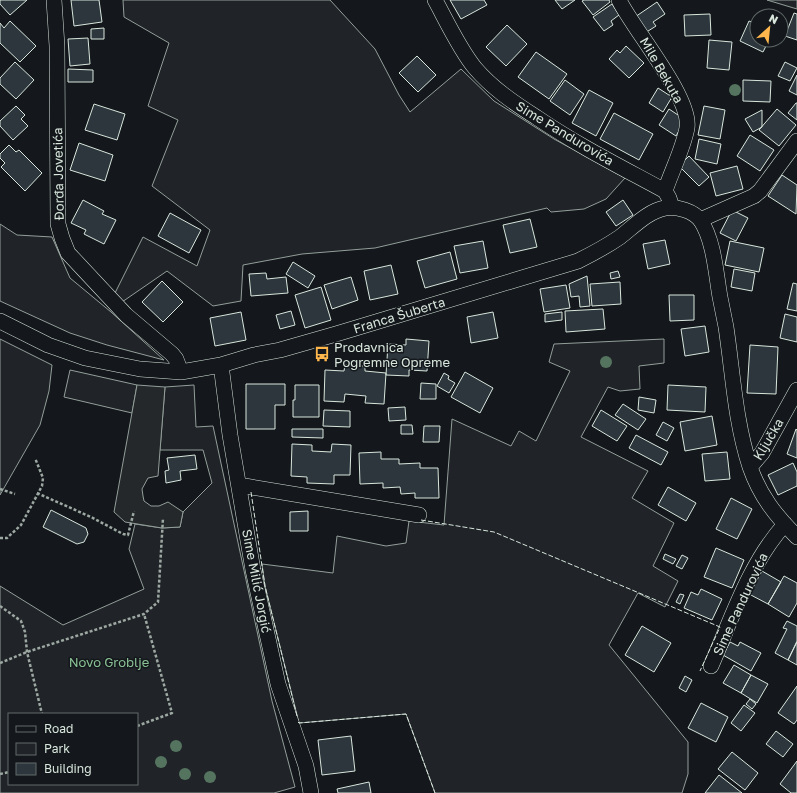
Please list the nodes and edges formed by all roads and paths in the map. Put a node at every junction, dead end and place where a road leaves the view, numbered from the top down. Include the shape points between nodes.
1 (54, 0) edge
2 (435, 0) edge
3 (619, 0) edge
4 (797, 141) edge
5 (665, 191) junction
6 (672, 208) junction
7 (700, 220) junction
8 (0, 321) edge
9 (221, 365) junction
10 (182, 372) junction
11 (797, 390) edge
12 (35, 458) dead end
13 (750, 467) junction
14 (239, 485) junction
15 (0, 489) edge
16 (15, 494) dead end
17 (37, 494) junction
18 (134, 511) dead end
19 (419, 515) dead end
20 (163, 518) dead end
21 (785, 524) junction
22 (797, 537) edge
23 (0, 538) edge
24 (0, 606) edge
25 (144, 614) junction
26 (27, 652) junction
27 (0, 662) edge
28 (711, 666) dead end
29 (42, 713) edge
30 (138, 726) edge
31 (311, 793) edge

1 - 10 street, Đorđa Jovetića via 57,46 58,224 62,238 68,253 100,289 172,354
2 - 5 street, Sime Pandurovića via 475,67 515,103 555,130
3 - 5 street, Mile Bekuta via 667,75 687,119 680,150
4 - 7 street via 754,196
5 - 6 street
6 - 7 street via 689,211
6 - 9 street, Franca Šuberta via 650,214 619,238 578,261 336,334
7 - 13 street via 707,233 717,274 739,428
8 - 10 street, Franca Šuberta via 48,345 85,358 140,369
9 - 10 street, Franca Šuberta
9 - 14 street, Sime Milić Jorgić
11 - 13 street, Ključka via 762,453
12 - 17 path via 42,478 42,486
13 - 21 street via 762,494
14 - 19 street
14 - 31 street, Sime Milić Jorgić via 253,570 278,684 306,766
15 - 16 path
17 - 18 path via 128,535
17 - 23 path via 21,525 6,538
20 - 25 path via 158,602
21 - 22 street
21 - 28 street, Sime Pandurovića via 761,555
24 - 26 path via 21,621
25 - 26 path
25 - 30 path via 172,713
26 - 27 path
26 - 29 path

